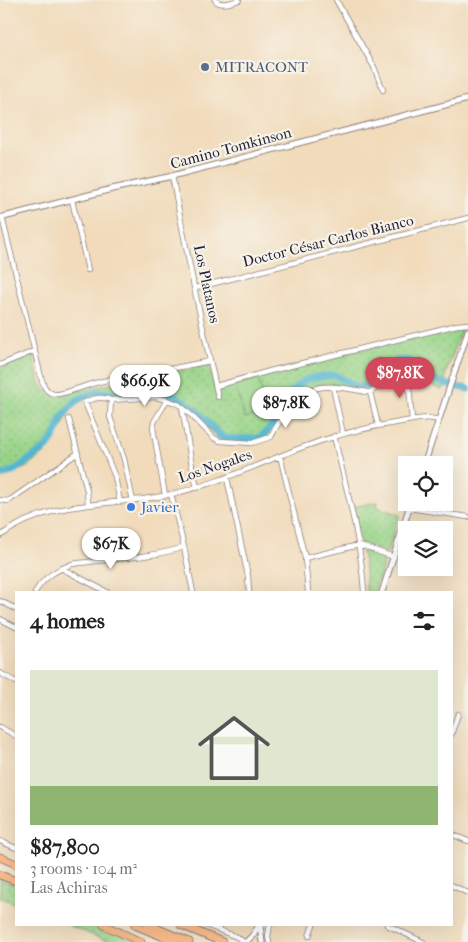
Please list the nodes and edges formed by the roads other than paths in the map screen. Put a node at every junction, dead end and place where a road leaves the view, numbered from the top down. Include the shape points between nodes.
1 (240, 0) edge
2 (336, 0) edge
3 (216, 2) edge
4 (383, 90) dead end
5 (468, 99) edge
6 (172, 176) junction
7 (72, 200) junction
8 (1, 217) edge
9 (468, 218) edge
10 (88, 270) dead end
11 (195, 288) junction
12 (468, 324) edge
13 (468, 331) edge
14 (34, 351) junction
15 (210, 361) junction
16 (0, 365) edge
17 (216, 386) junction
18 (333, 387) junction
19 (370, 392) junction
20 (218, 397) dead end
21 (111, 400) junction
22 (167, 400) junction
23 (182, 407) junction
24 (68, 419) dead end
25 (412, 420) junction
26 (438, 420) junction
27 (378, 425) junction
28 (343, 434) junction
29 (334, 436) junction
30 (78, 453) junction
31 (280, 456) junction
32 (427, 456) edge
33 (227, 478) junction
34 (197, 488) junction
35 (171, 494) junction
36 (165, 495) junction
37 (0, 500) edge
38 (133, 500) junction
39 (120, 502) junction
40 (88, 505) junction
41 (408, 511) edge
42 (436, 511) edge
43 (468, 517) edge
44 (0, 536) edge
45 (359, 545) junction
46 (184, 547) junction
47 (394, 557) junction
48 (304, 558) junction
49 (61, 568) junction
50 (36, 591) edge
51 (105, 591) edge
52 (193, 591) edge
53 (249, 591) edge
54 (308, 591) edge
55 (364, 591) edge
56 (382, 591) edge
57 (0, 601) edge
58 (15, 608) edge
59 (0, 619) edge
60 (15, 626) edge
61 (0, 673) edge
62 (15, 681) edge
63 (458, 714) dead end
64 (0, 727) edge
65 (453, 728) edge
66 (15, 735) edge
67 (453, 835) edge
68 (0, 841) edge
69 (468, 841) edge
70 (15, 848) edge
71 (3, 858) edge
72 (15, 863) edge
73 (0, 875) edge
74 (15, 882) edge
75 (453, 886) edge
76 (468, 893) edge
77 (106, 926) edge
78 (137, 926) edge
79 (151, 926) edge
80 (183, 926) edge
81 (209, 926) edge
82 (259, 926) edge
83 (260, 926) edge
84 (270, 926) edge
85 (313, 926) edge
86 (389, 926) edge
87 (309, 936) dead end
88 (246, 941) edge
89 (141, 942) edge
90 (176, 942) edge
91 (189, 942) edge
92 (222, 942) edge
93 (262, 942) edge
94 (269, 942) edge
95 (423, 942) edge

1 - 3 street
2 - 4 street via 374,66
5 - 6 street, Camino Tomkinson
6 - 7 street, Camino Tomkinson
6 - 11 street, Los Platanos
7 - 8 street, Camino Tomkinson
7 - 10 street
8 - 14 street
9 - 11 street, Doctor César Carlos Bianco
11 - 15 street, Los Platanos
12 - 17 street
13 - 26 street
14 - 15 street via 44,385 55,395 117,377
14 - 16 street
15 - 17 street, Los Platanos
17 - 20 street, Los Platanos
18 - 19 street
18 - 23 street via 325,386 304,395 285,414 270,437 252,443 214,438
18 - 28 street
19 - 25 street via 404,373 408,376
19 - 27 street
21 - 22 street via 156,397
21 - 38 street via 110,417
21 - 39 street via 100,398 85,402 115,477
22 - 23 street
22 - 36 street via 153,428
23 - 34 street
24 - 30 street
25 - 26 street, Los Nogales
25 - 27 street, Los Nogales
26 - 32 street
27 - 28 street, Los Nogales
28 - 29 street, Los Nogales
29 - 31 street, Los Nogales
29 - 45 street
30 - 37 street via 10,500
30 - 40 street
31 - 33 street, Los Nogales
31 - 48 street
33 - 34 street, Los Nogales
33 - 53 street
34 - 35 street, Los Nogales
35 - 36 street, Los Nogales
35 - 46 street
36 - 38 street, Los Nogales
38 - 39 street, Los Nogales
39 - 40 street, Los Nogales
40 - 44 street, Los Nogales via 45,513
41 - 47 street
42 - 43 street
45 - 47 street
45 - 48 street
45 - 55 street
46 - 49 street
46 - 52 street
47 - 56 street
48 - 54 street
49 - 50 street via 48,576
49 - 51 street
57 - 58 street
59 - 60 street
61 - 62 street
63 - 65 street
64 - 66 street
67 - 69 street
68 - 70 street
71 - 72 highway
73 - 74 highway
75 - 76 street
77 - 89 highway
78 - 90 highway
79 - 91 highway
80 - 92 highway
81 - 88 street
82 - 88 street
83 - 93 street
84 - 94 street
85 - 87 street
86 - 95 street
88 - 93 street via 255,939

